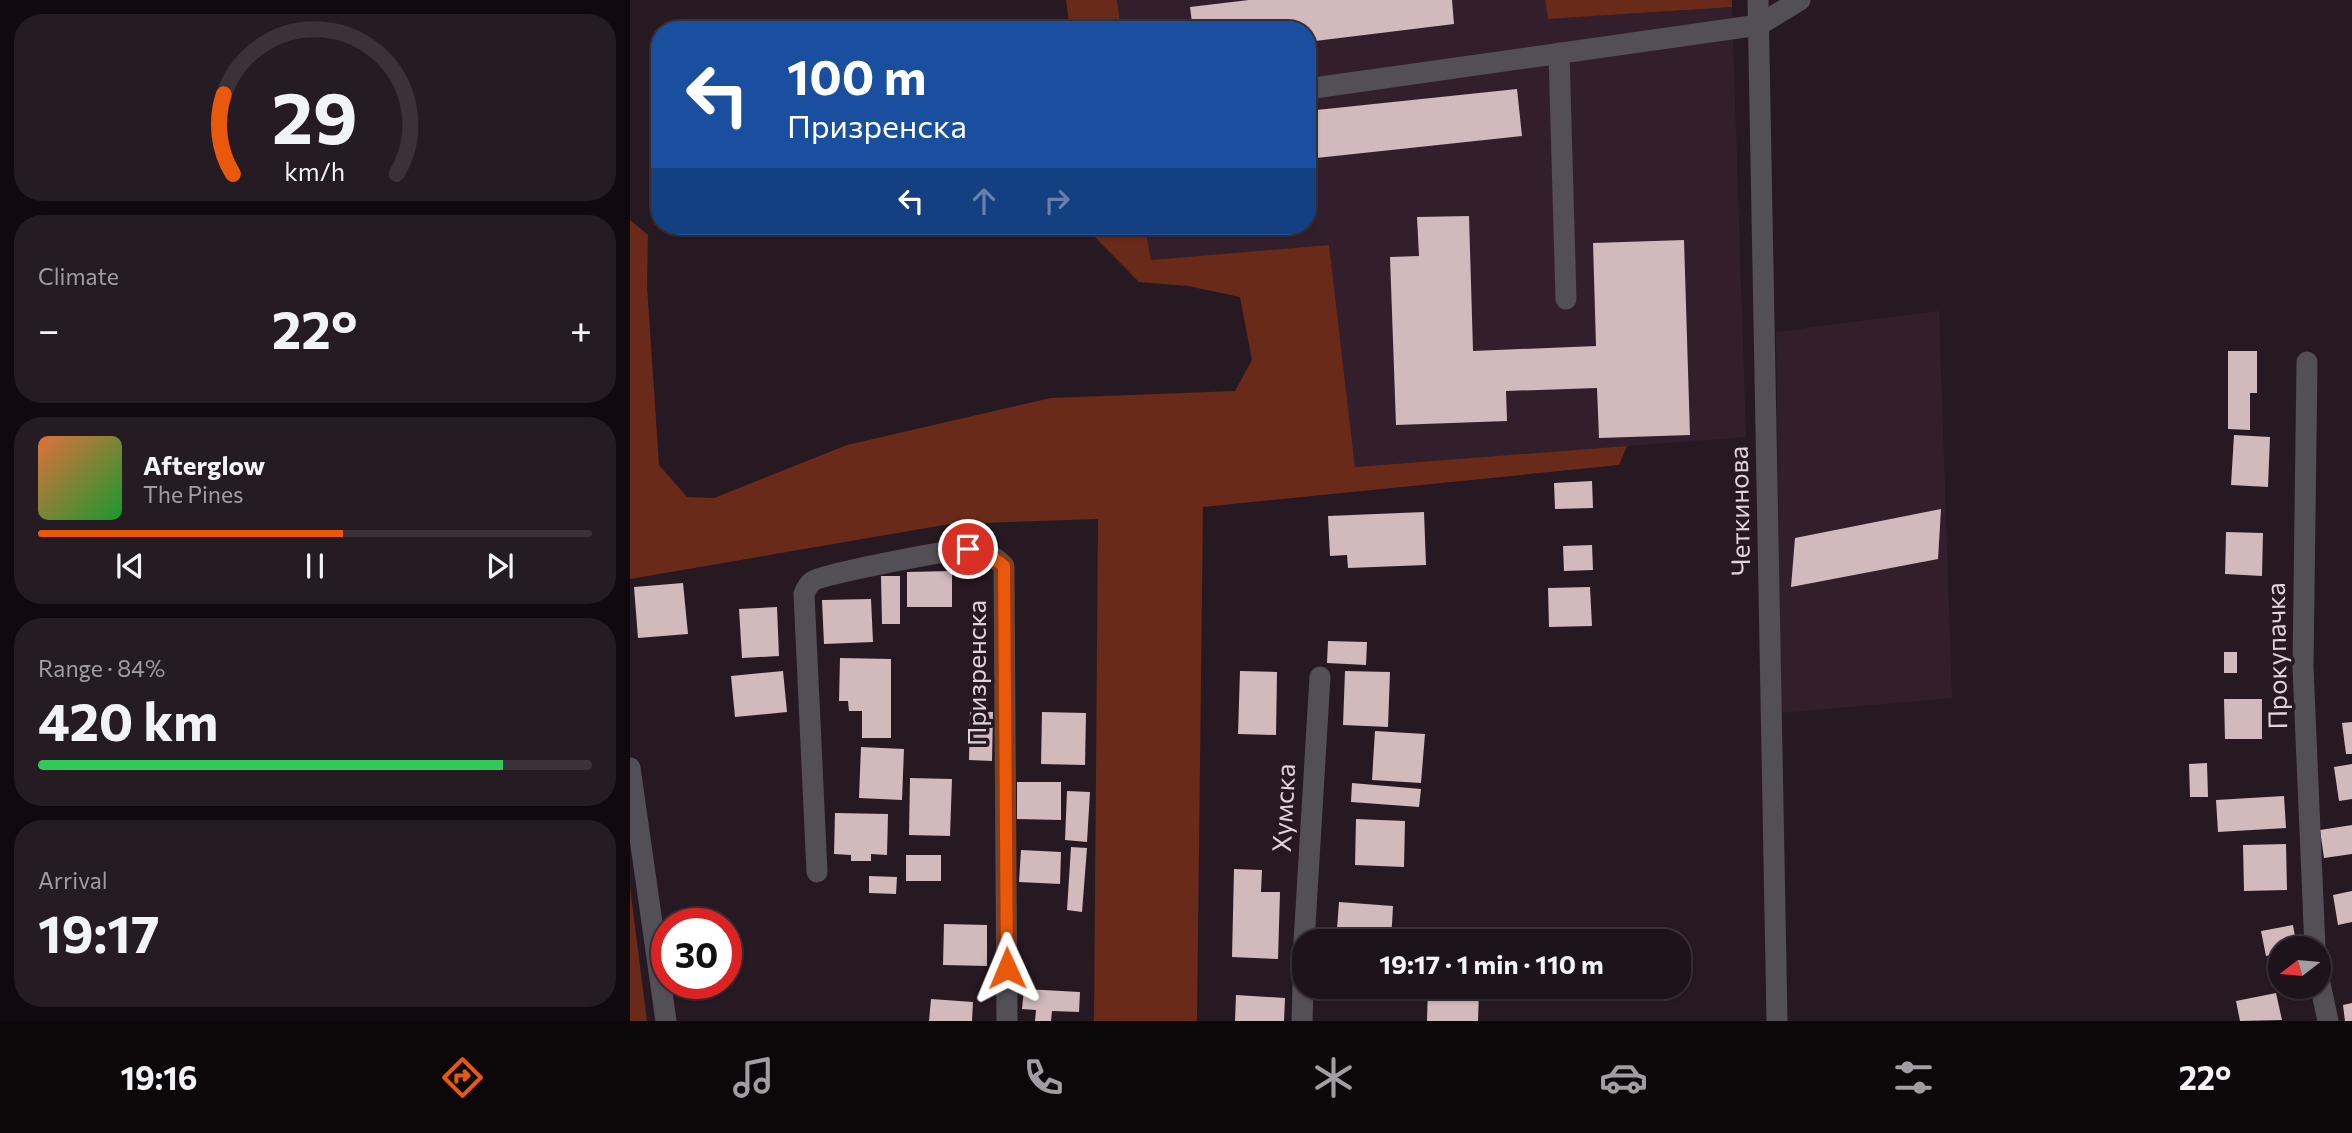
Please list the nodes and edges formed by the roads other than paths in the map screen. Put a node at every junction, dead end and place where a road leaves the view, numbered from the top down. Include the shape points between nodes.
1 (1758, 0) edge
2 (1800, 0) edge
3 (1759, 25) junction
4 (1559, 53) junction
5 (1316, 88) edge
6 (1566, 299) dead end
7 (2307, 362) dead end
8 (1320, 677) dead end
9 (630, 768) edge
10 (817, 872) dead end
11 (1305, 929) edge
12 (2314, 936) edge
13 (1303, 999) edge
14 (2323, 999) edge
15 (666, 1021) edge
16 (1007, 1021) edge
17 (1302, 1021) edge
18 (1777, 1021) edge
19 (2328, 1021) edge

1 - 3 street, Четкинова
2 - 3 street
3 - 4 street
3 - 18 street, Четкинова
4 - 5 street
4 - 6 street
7 - 12 street, Прокупачка via 2303,667
8 - 11 street, Хумска
9 - 15 street
10 - 16 street, Призренска via 807,587 820,578 906,560 968,549 987,554 1004,566
13 - 17 street
14 - 19 street

